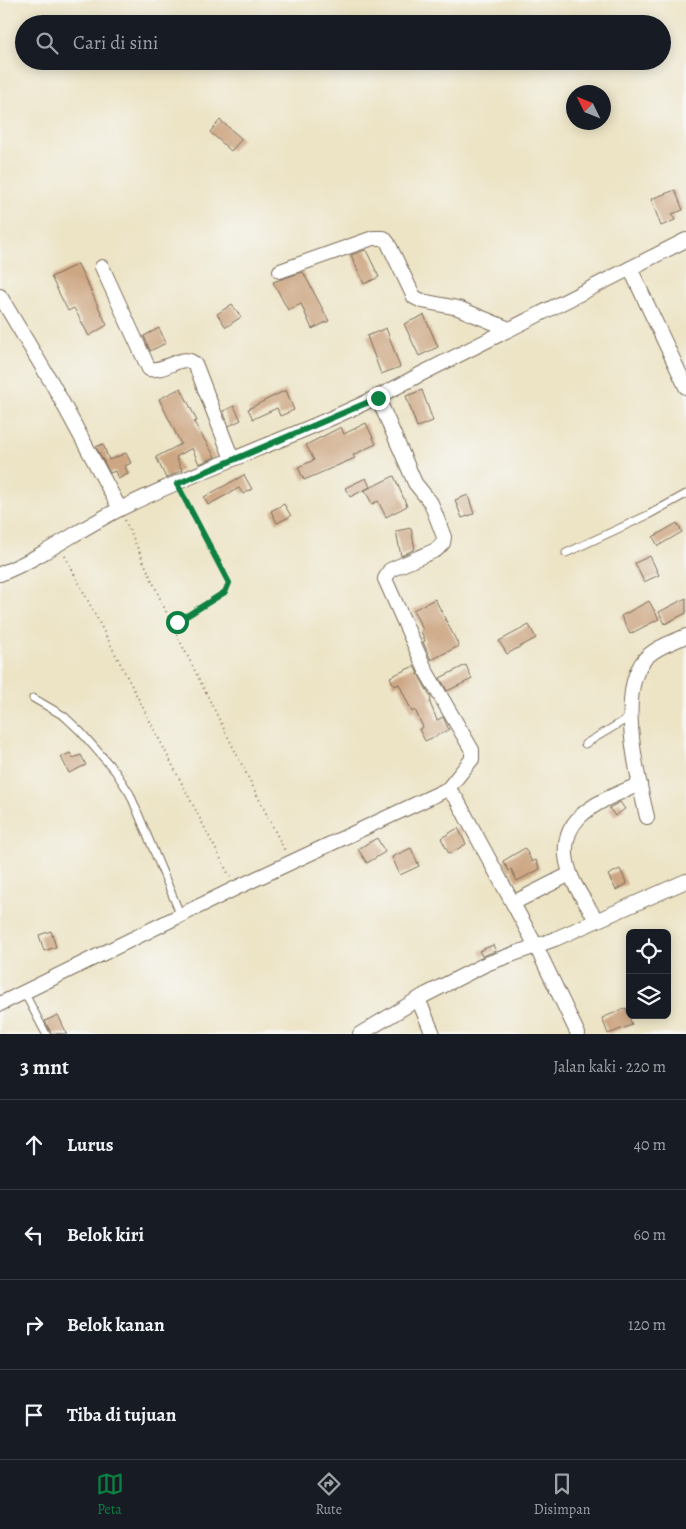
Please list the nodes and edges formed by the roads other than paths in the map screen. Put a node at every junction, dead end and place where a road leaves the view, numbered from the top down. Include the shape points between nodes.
1 (686, 240) edge
2 (102, 267) dead end
3 (630, 268) junction
4 (280, 271) dead end
5 (0, 296) edge
6 (509, 329) junction
7 (686, 387) edge
8 (378, 398) junction
9 (232, 458) junction
10 (686, 494) edge
11 (120, 509) junction
12 (566, 553) dead end
13 (0, 574) edge
14 (686, 636) edge
15 (33, 698) dead end
16 (630, 716) junction
17 (585, 744) dead end
18 (640, 784) junction
19 (448, 789) junction
20 (647, 818) dead end
21 (570, 874) junction
22 (686, 881) edge
23 (513, 903) junction
24 (181, 916) junction
25 (596, 920) junction
26 (536, 946) junction
27 (24, 992) junction
28 (418, 999) junction
29 (0, 1004) edge
30 (46, 1034) edge
31 (360, 1034) edge
32 (433, 1034) edge
33 (578, 1034) edge

1 - 3 street
2 - 9 street via 149,369 157,371 186,359 196,366
3 - 6 street
3 - 7 street
4 - 6 street via 373,238 384,238 414,297 458,308
5 - 11 street
6 - 8 street
8 - 9 street
8 - 19 street via 415,483 432,503 444,537 436,550 390,570 385,579 427,673 472,750 472,758
9 - 11 street
10 - 12 lane
11 - 13 street via 59,545
14 - 16 street via 647,656 635,674 630,692
15 - 24 lane via 64,716 115,770 130,794
16 - 17 lane
16 - 18 street
18 - 20 street
18 - 21 street via 599,802 578,818 565,843
19 - 23 street
19 - 24 street
21 - 23 street
21 - 25 street
22 - 25 street
23 - 26 street
24 - 27 street
25 - 26 street
26 - 28 street via 486,964
26 - 33 street
27 - 29 street
27 - 30 lane
28 - 31 street
28 - 32 street

